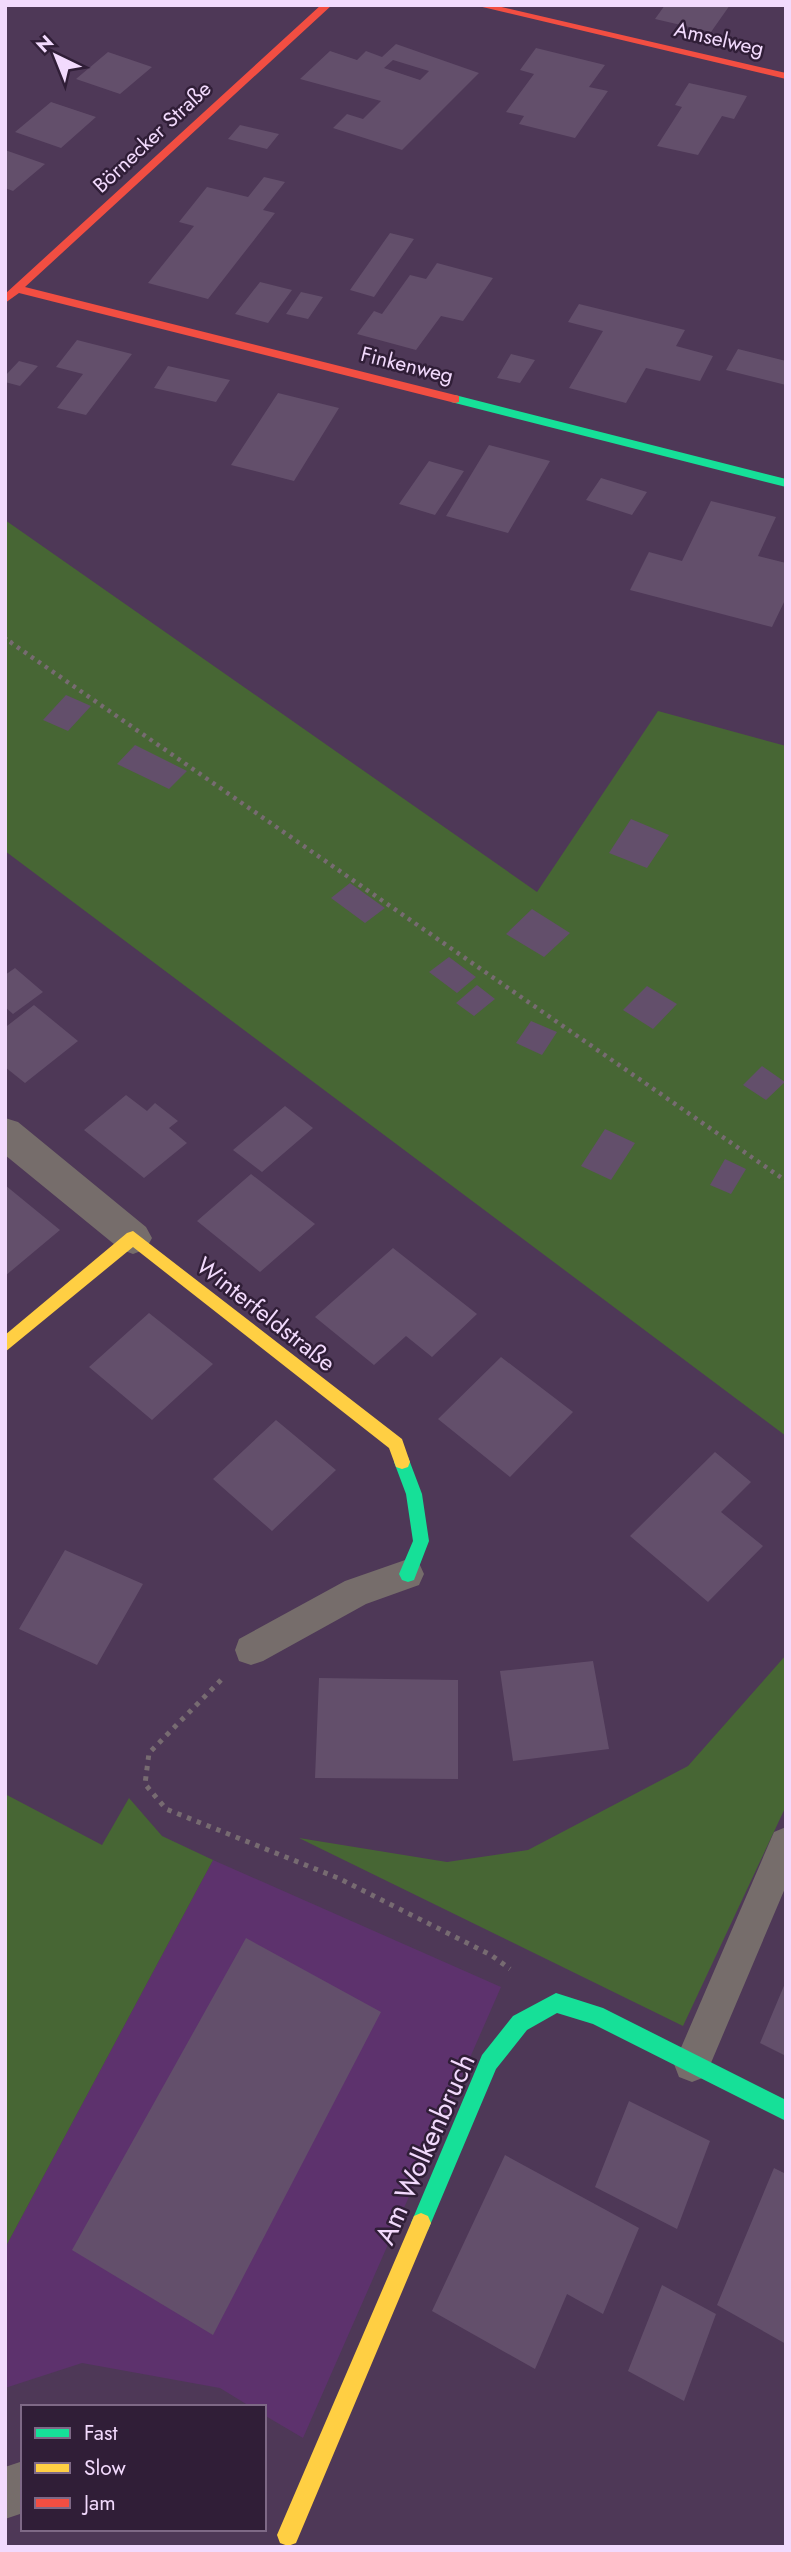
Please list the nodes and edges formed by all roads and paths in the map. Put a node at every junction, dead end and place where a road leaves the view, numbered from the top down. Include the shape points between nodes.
1 (327, 5) edge
2 (479, 5) edge
3 (786, 76) edge
4 (18, 289) junction
5 (5, 300) edge
6 (786, 483) edge
7 (5, 638) edge
8 (5, 1133) edge
9 (786, 1181) edge
10 (133, 1238) junction
11 (5, 1345) edge
12 (408, 1574) joint
13 (251, 1650) joint
14 (786, 1844) edge
15 (556, 2003) junction
16 (692, 2064) junction
17 (786, 2111) edge
18 (287, 2535) edge

1 - 4 street, Börnecker Straße
2 - 3 street, Amselweg
4 - 5 street, Börnecker Straße
4 - 6 street, Finkenweg
7 - 9 path
8 - 10 street
10 - 11 street
10 - 12 street, Winterfeldstraße via 396,1444 414,1494 421,1541
12 - 13 lane via 356,1592
13 - 15 path via 149,1753 145,1784 166,1809 338,1878 491,1955
14 - 16 lane
15 - 16 street via 596,2015
15 - 18 street, Am Wolkenbruch via 520,2023 489,2062
16 - 17 street

